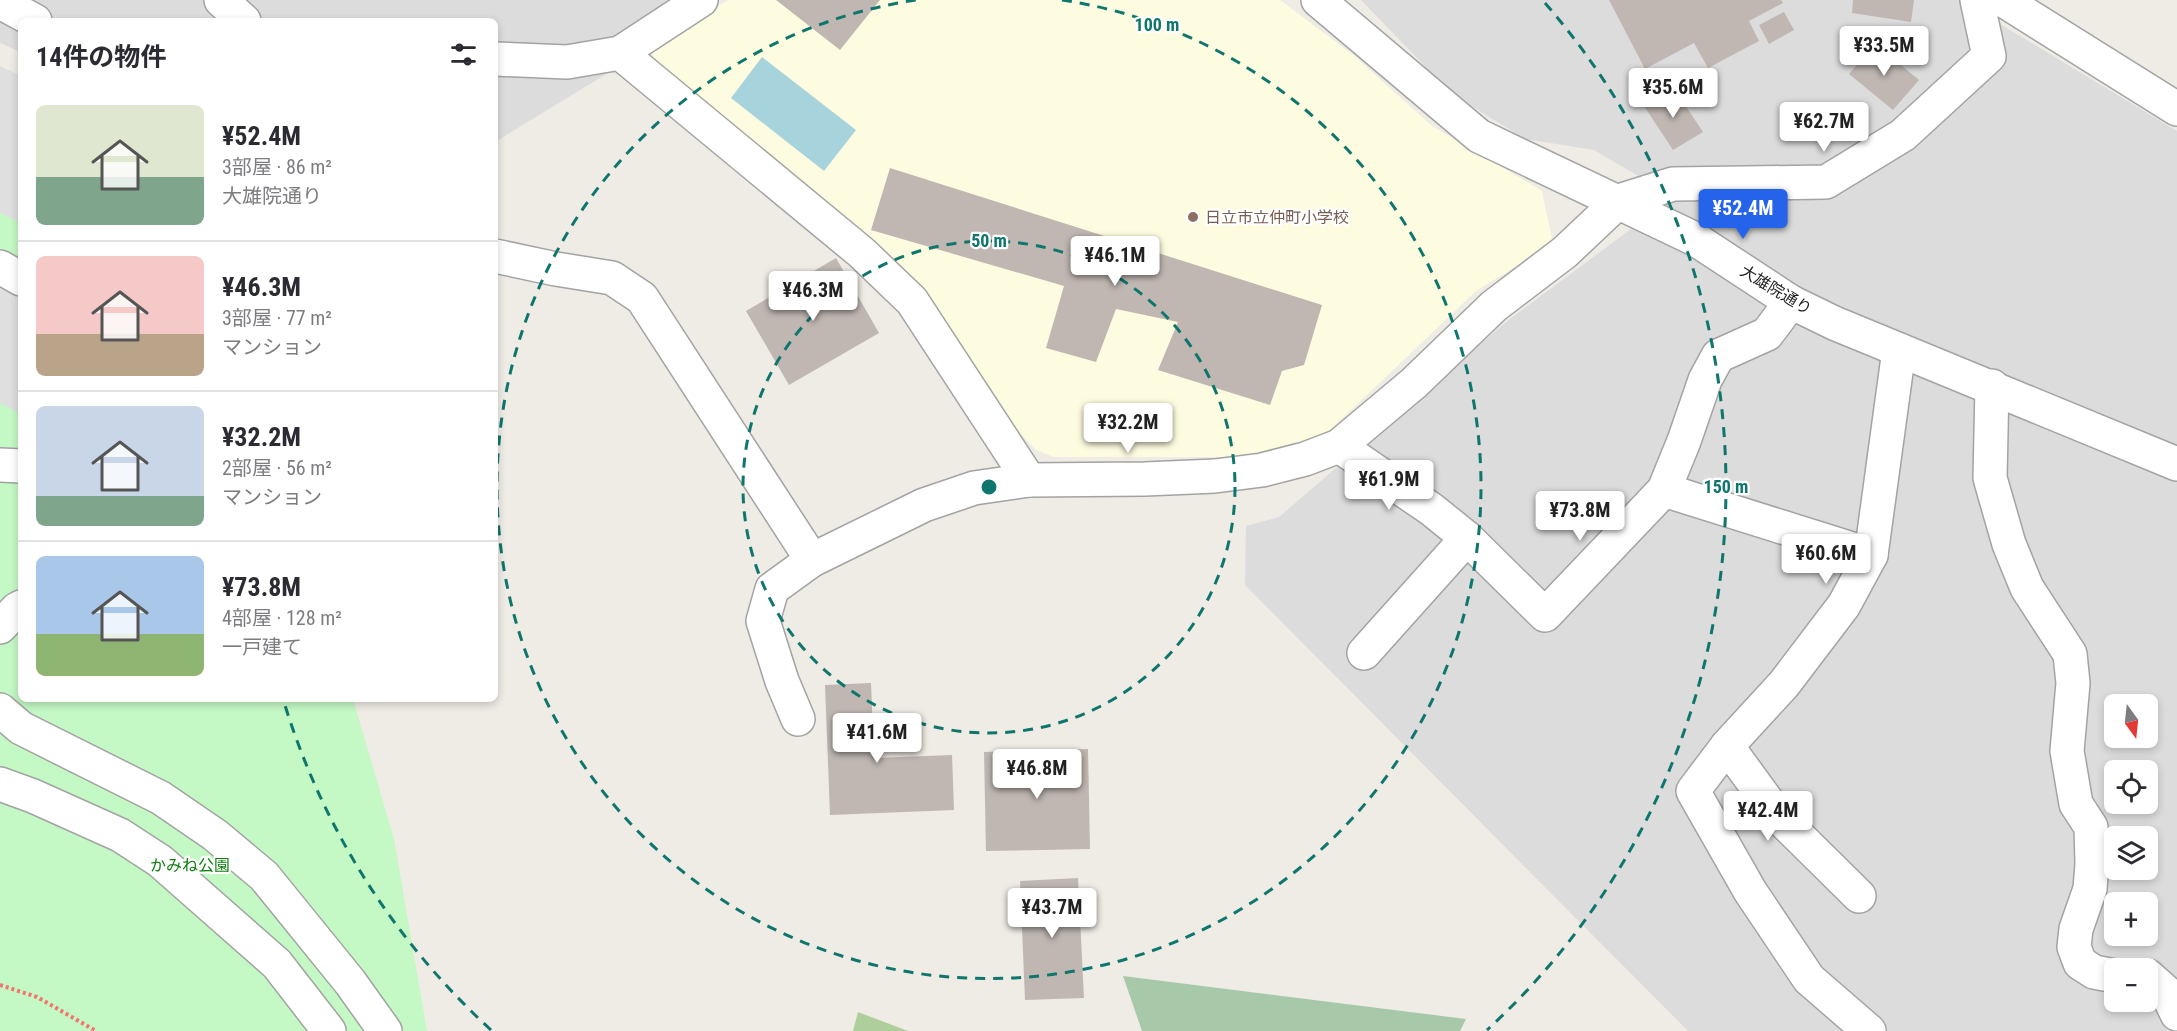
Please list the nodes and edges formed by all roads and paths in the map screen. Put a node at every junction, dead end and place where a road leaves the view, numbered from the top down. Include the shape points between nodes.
1 (701, 0) edge
2 (1318, 0) edge
3 (1977, 0) edge
4 (2003, 0) edge
5 (0, 2) edge
6 (29, 18) edge
7 (620, 53) junction
8 (498, 59) edge
9 (2177, 109) edge
10 (1619, 201) junction
11 (498, 257) edge
12 (0, 267) edge
13 (18, 277) edge
14 (1791, 302) junction
15 (1899, 350) junction
16 (1992, 386) junction
17 (1339, 446) junction
18 (2177, 464) edge
19 (0, 465) edge
20 (18, 466) edge
21 (1029, 480) junction
22 (1664, 490) junction
23 (1467, 538) junction
24 (1871, 555) junction
25 (812, 560) junction
26 (18, 608) edge
27 (0, 627) edge
28 (1364, 653) dead end
29 (0, 710) edge
30 (798, 719) dead end
31 (1727, 746) junction
32 (0, 784) edge
33 (1859, 896) dead end
34 (2104, 974) edge
35 (0, 985) edge
36 (2158, 985) edge
37 (2177, 1014) edge
38 (96, 1031) edge
39 (329, 1031) edge
40 (386, 1031) edge
41 (1869, 1031) edge

1 - 7 street
2 - 10 street, 大雄院通り via 1479,136
3 - 10 street via 1989,56 1903,135 1826,182 1673,184
4 - 9 street
5 - 6 street
7 - 8 street via 567,62
7 - 21 street via 862,253 912,301
10 - 14 street, 大雄院通り via 1695,239
10 - 17 street via 1565,252 1494,306 1414,383
11 - 25 street via 612,278 642,298
12 - 13 street
14 - 15 street, 大雄院通り
14 - 22 street via 1767,334 1719,356 1705,380
15 - 16 street, 大雄院通り
15 - 24 street
16 - 18 street, 大雄院通り
16 - 34 street via 1990,478 2009,544 2027,588 2070,654 2073,683 2067,751 2076,804 2091,827 2092,864 2090,889 2076,928 2074,947 2080,963
17 - 21 street via 1262,470 1215,476
17 - 23 street
19 - 20 street
21 - 25 street via 974,488 924,505
22 - 23 street via 1545,615
22 - 24 street
23 - 28 street
24 - 31 street via 1844,605 1784,684
25 - 30 street via 772,589 763,621
26 - 27 street
29 - 40 street via 21,728 160,798 215,835 264,876
31 - 33 street via 1778,816
31 - 41 street via 1693,791 1750,891 1809,978
32 - 39 street via 120,835 160,861 278,964
35 - 38 path via 37,997
36 - 37 street via 2167,993

